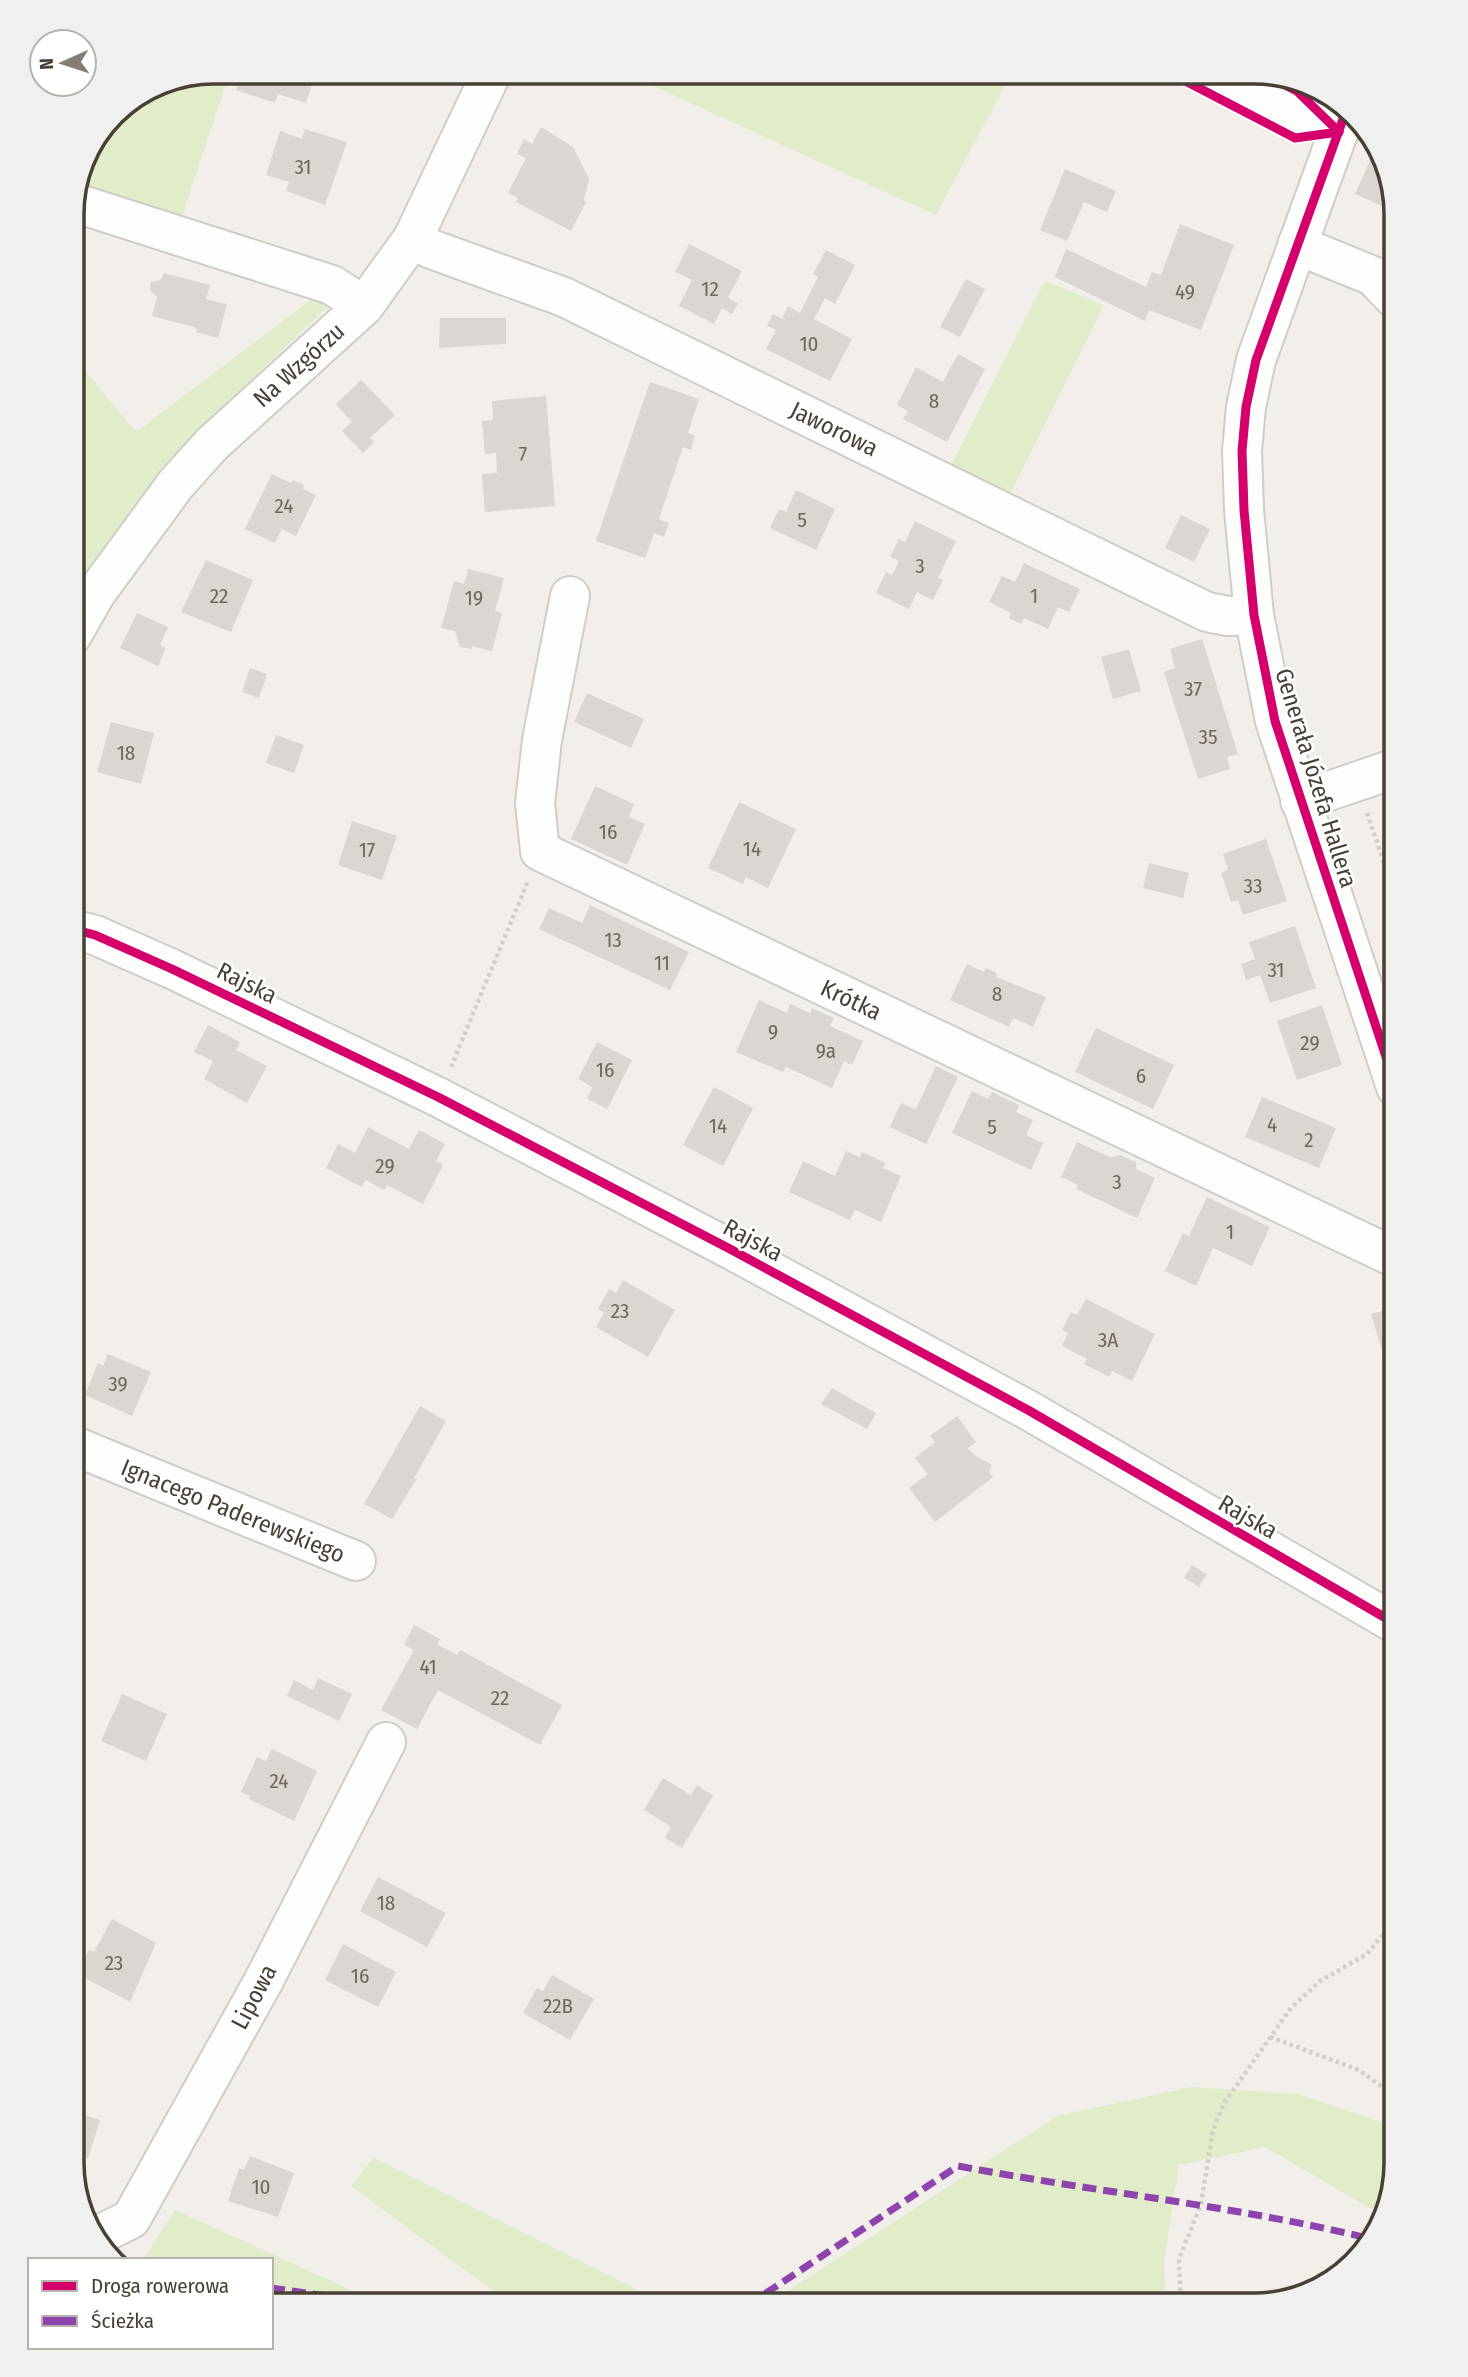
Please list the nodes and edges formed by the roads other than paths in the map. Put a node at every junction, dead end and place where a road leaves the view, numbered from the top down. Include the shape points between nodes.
1 (486, 84) edge
2 (1250, 84) edge
3 (1342, 121) edge
4 (84, 206) edge
5 (413, 238) junction
6 (1297, 245) junction
7 (1384, 287) edge
8 (364, 306) junction
9 (570, 596) dead end
10 (84, 614) edge
11 (1254, 615) junction
12 (1384, 772) edge
13 (1300, 801) junction
14 (84, 932) edge
15 (1384, 1051) edge
16 (1384, 1252) edge
17 (84, 1450) edge
18 (356, 1561) dead end
19 (1384, 1617) edge
20 (386, 1742) dead end
21 (103, 2231) edge

1 - 5 street, Na Wzgórzu
2 - 3 street
3 - 6 street, Generała Józefa Hallera
4 - 8 street via 332,285
5 - 8 street, Na Wzgórzu
5 - 11 street, Jaworowa via 431,249 564,297 1207,612
6 - 7 street via 1373,276
6 - 11 street, Generała Józefa Hallera via 1256,360 1246,407 1244,510
8 - 10 street, Na Wzgórzu via 212,444 176,484
9 - 16 street, Krótka via 542,740 535,803 540,851
11 - 13 street, Generała Józefa Hallera via 1275,721
12 - 13 street
13 - 15 street, Generała Józefa Hallera
14 - 19 street, Rajska via 173,968 438,1097 730,1249 1028,1410
17 - 18 street, Ignacego Paderewskiego
20 - 21 street, Lipowa via 263,1982 131,2219

